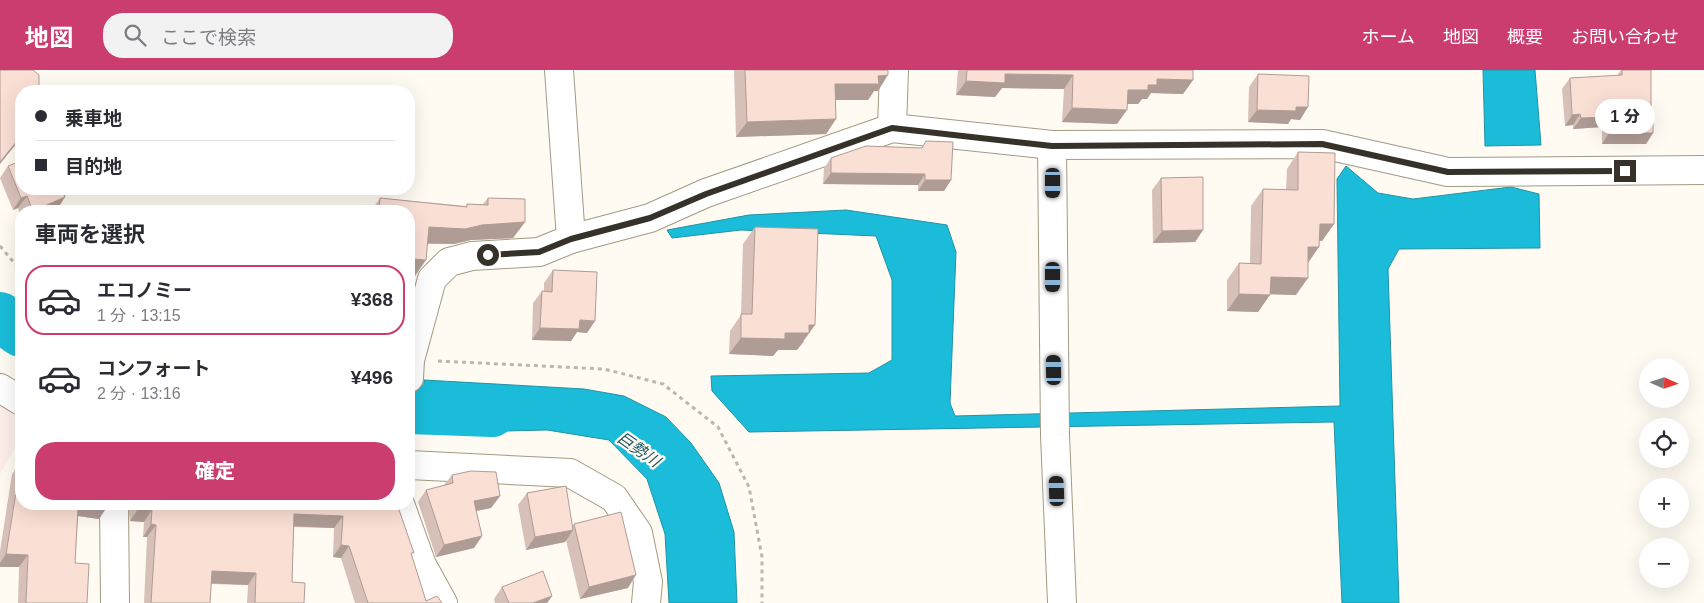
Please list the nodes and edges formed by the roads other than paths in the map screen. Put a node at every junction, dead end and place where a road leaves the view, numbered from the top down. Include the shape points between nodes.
1 (559, 70) edge
2 (894, 70) edge
3 (892, 128) junction
4 (1052, 146) junction
5 (1704, 170) edge
6 (571, 239) junction
7 (415, 346) edge
8 (0, 388) edge
9 (15, 397) edge
10 (415, 465) edge
11 (114, 510) edge
12 (402, 510) edge
13 (115, 603) edge
14 (443, 603) edge
15 (646, 603) edge
16 (1062, 603) edge

1 - 6 street
2 - 3 street
3 - 4 street
3 - 6 street via 706,194 650,218
4 - 5 street via 1322,144 1448,172
4 - 16 street via 1054,408
6 - 7 street via 539,252 472,256 449,262 432,279
8 - 9 street
10 - 15 street via 570,473 614,498 638,533 648,582
11 - 13 street
12 - 14 street via 422,565

